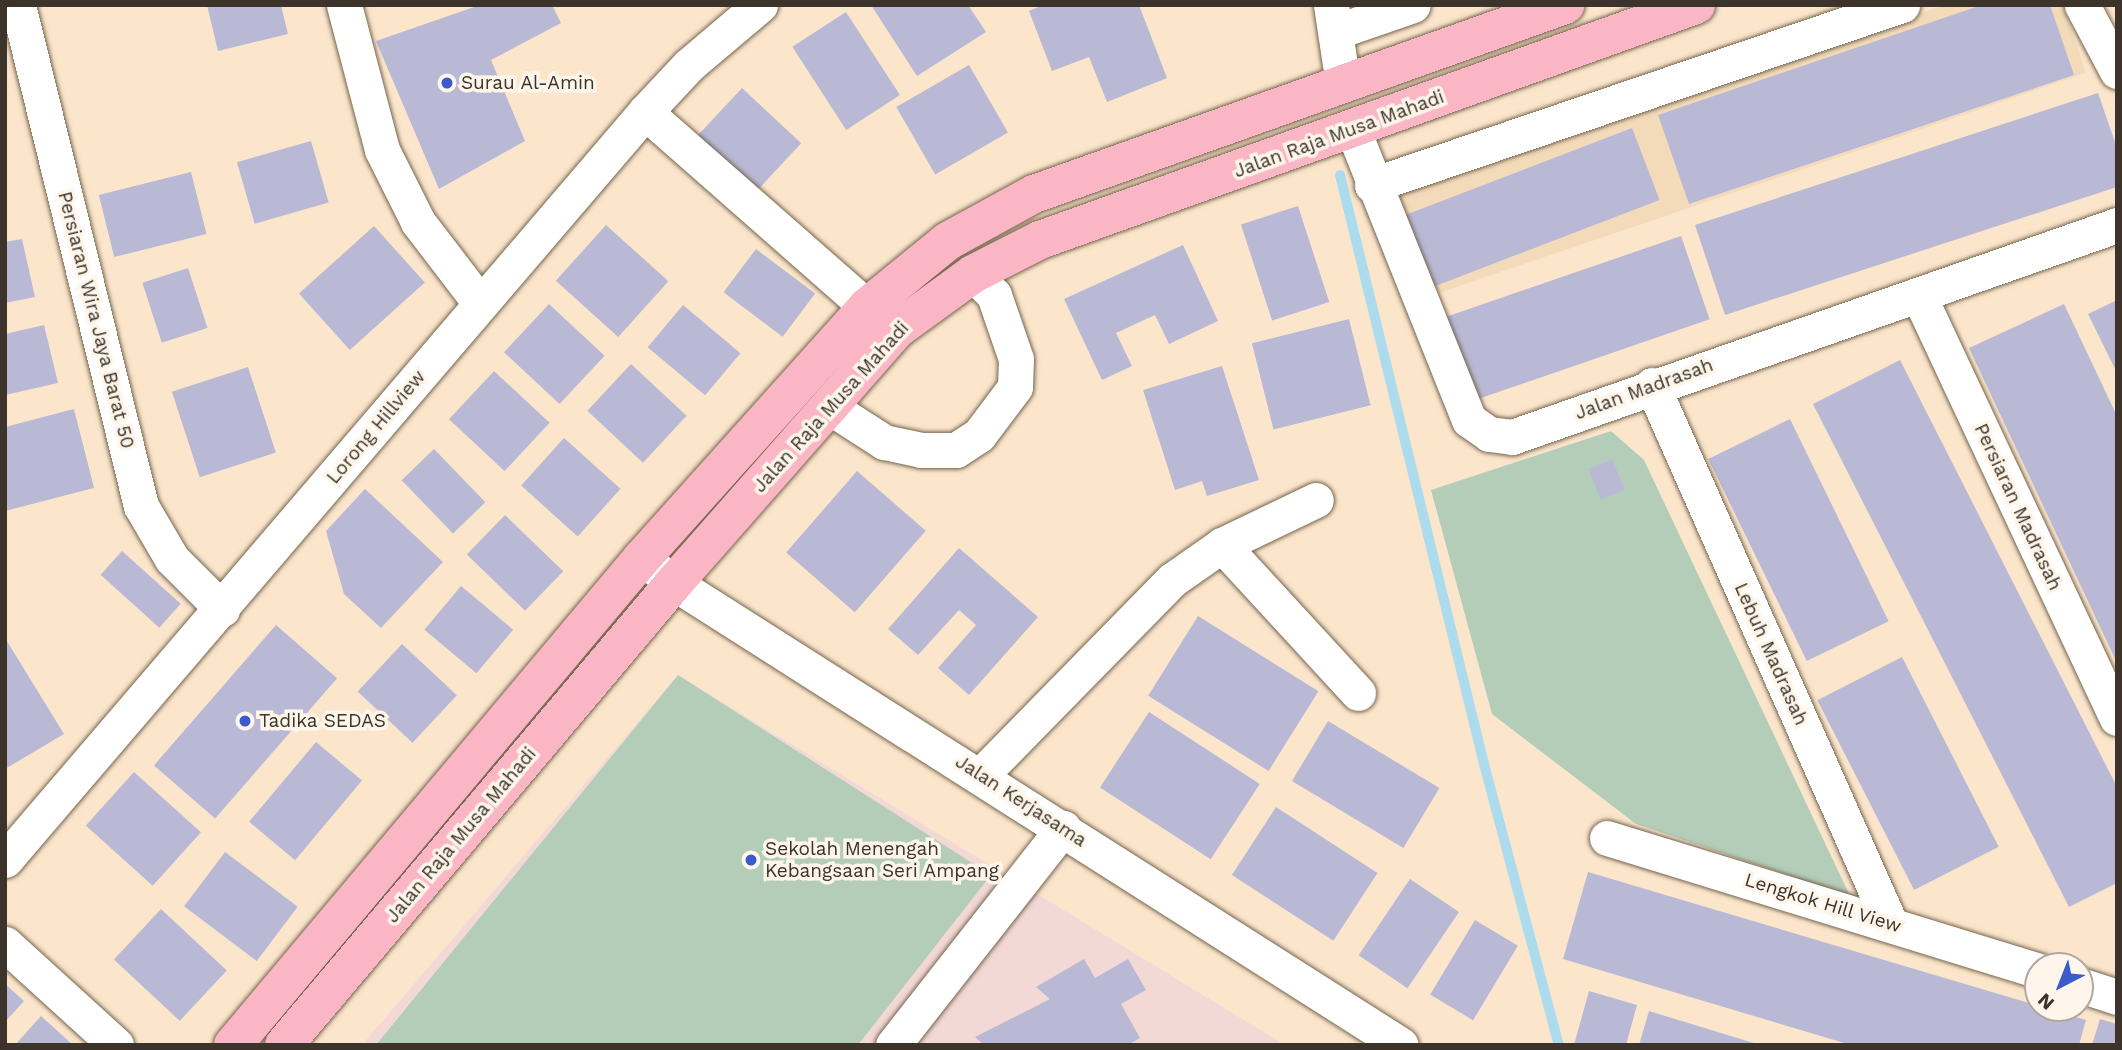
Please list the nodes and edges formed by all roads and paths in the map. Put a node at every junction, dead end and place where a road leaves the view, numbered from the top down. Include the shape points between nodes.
1 (344, 5) edge
2 (760, 5) edge
3 (1413, 5) edge
4 (1565, 5) edge
5 (1696, 5) edge
6 (1902, 5) edge
7 (2082, 5) edge
8 (718, 17) edge
9 (1334, 18) edge
10 (16, 24) edge
11 (2117, 71) edge
12 (1343, 84) junction
13 (645, 112) junction
14 (1353, 130) junction
15 (1372, 185) junction
16 (2117, 225) edge
17 (973, 274) junction
18 (1919, 296) junction
19 (480, 303) junction
20 (867, 307) junction
21 (1652, 386) junction
22 (828, 406) junction
23 (1316, 499) dead end
24 (1222, 545) junction
25 (642, 558) junction
26 (674, 583) junction
27 (222, 609) junction
28 (1358, 693) dead end
29 (2117, 718) edge
30 (981, 775) junction
31 (1063, 828) junction
32 (1607, 838) dead end
33 (5, 860) edge
34 (1890, 923) junction
35 (5, 944) edge
36 (2024, 966) edge
37 (2094, 990) edge
38 (2117, 997) edge
39 (116, 1045) edge
40 (233, 1045) edge
41 (284, 1045) edge
42 (892, 1045) edge
43 (1401, 1045) edge

1 - 19 street via 382,150 418,222
2 - 8 street, Lorong Hillview
3 - 9 street
4 - 12 main road, Jalan Raja Musa Mahadi
5 - 14 main road, Jalan Raja Musa Mahadi
6 - 15 street
7 - 11 street
8 - 13 street, Lorong Hillview
9 - 12 street
10 - 27 street, Persiaran Wira Jaya Barat 50 via 141,506 172,559
12 - 20 main road, Jalan Raja Musa Mahadi via 1034,194 948,241
13 - 19 street, Lorong Hillview
13 - 20 street
14 - 15 street, Jalan Madrasah
14 - 17 main road, Jalan Raja Musa Mahadi via 1040,240
15 - 21 street, Jalan Madrasah via 1469,420 1489,434 1512,437
16 - 18 street, Jalan Madrasah
17 - 22 main road, Jalan Raja Musa Mahadi via 896,330
17 - 22 street via 994,295 1016,359 1015,387 979,435 956,450 921,450 884,442
18 - 21 street, Jalan Madrasah
18 - 29 street, Persiaran Madrasah
19 - 27 street, Lorong Hillview
20 - 25 main road, Jalan Raja Musa Mahadi
21 - 34 street, Lebuh Madrasah
22 - 26 main road, Jalan Raja Musa Mahadi
23 - 24 street
24 - 28 street
24 - 30 street via 1172,580
25 - 26 street, Jalan Kerjasama
25 - 40 main road, Jalan Raja Musa Mahadi
26 - 30 street, Jalan Kerjasama
26 - 41 main road, Jalan Raja Musa Mahadi
27 - 33 street, Lorong Hillview
30 - 31 street, Jalan Kerjasama
31 - 42 street
31 - 43 street, Jalan Kerjasama
32 - 34 street, Lengkok Hill View
34 - 36 street, Lengkok Hill View
35 - 39 street
37 - 38 street

